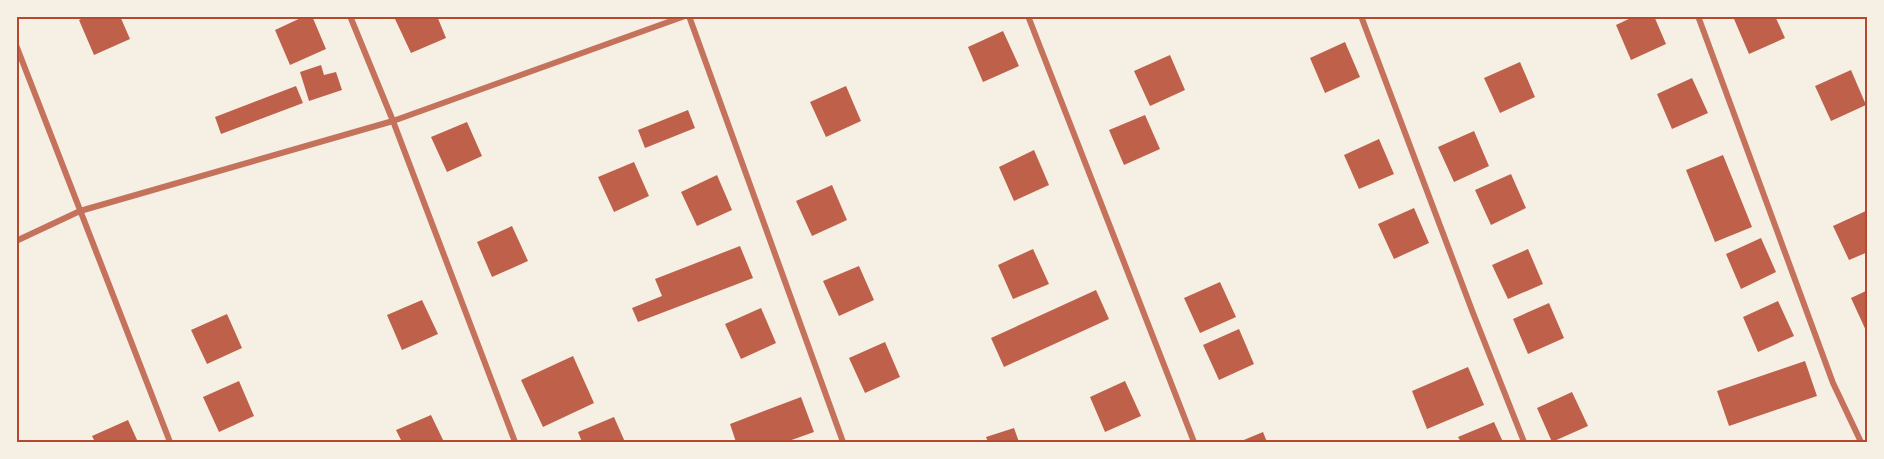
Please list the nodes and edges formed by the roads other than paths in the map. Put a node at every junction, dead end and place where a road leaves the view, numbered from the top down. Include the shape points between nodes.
1 (350, 16) edge
2 (687, 16) edge
3 (1028, 16) edge
4 (1361, 16) edge
5 (1698, 16) edge
6 (16, 45) edge
7 (393, 121) junction
8 (80, 211) junction
9 (16, 241) edge
10 (171, 442) edge
11 (515, 442) edge
12 (843, 442) edge
13 (1194, 442) edge
14 (1524, 442) edge
15 (1861, 442) edge

1 - 7 street
2 - 7 street
2 - 12 street
3 - 13 street
4 - 14 street
5 - 15 street via 1833,383
6 - 8 street
7 - 8 street
7 - 11 street
8 - 9 street
8 - 10 street

